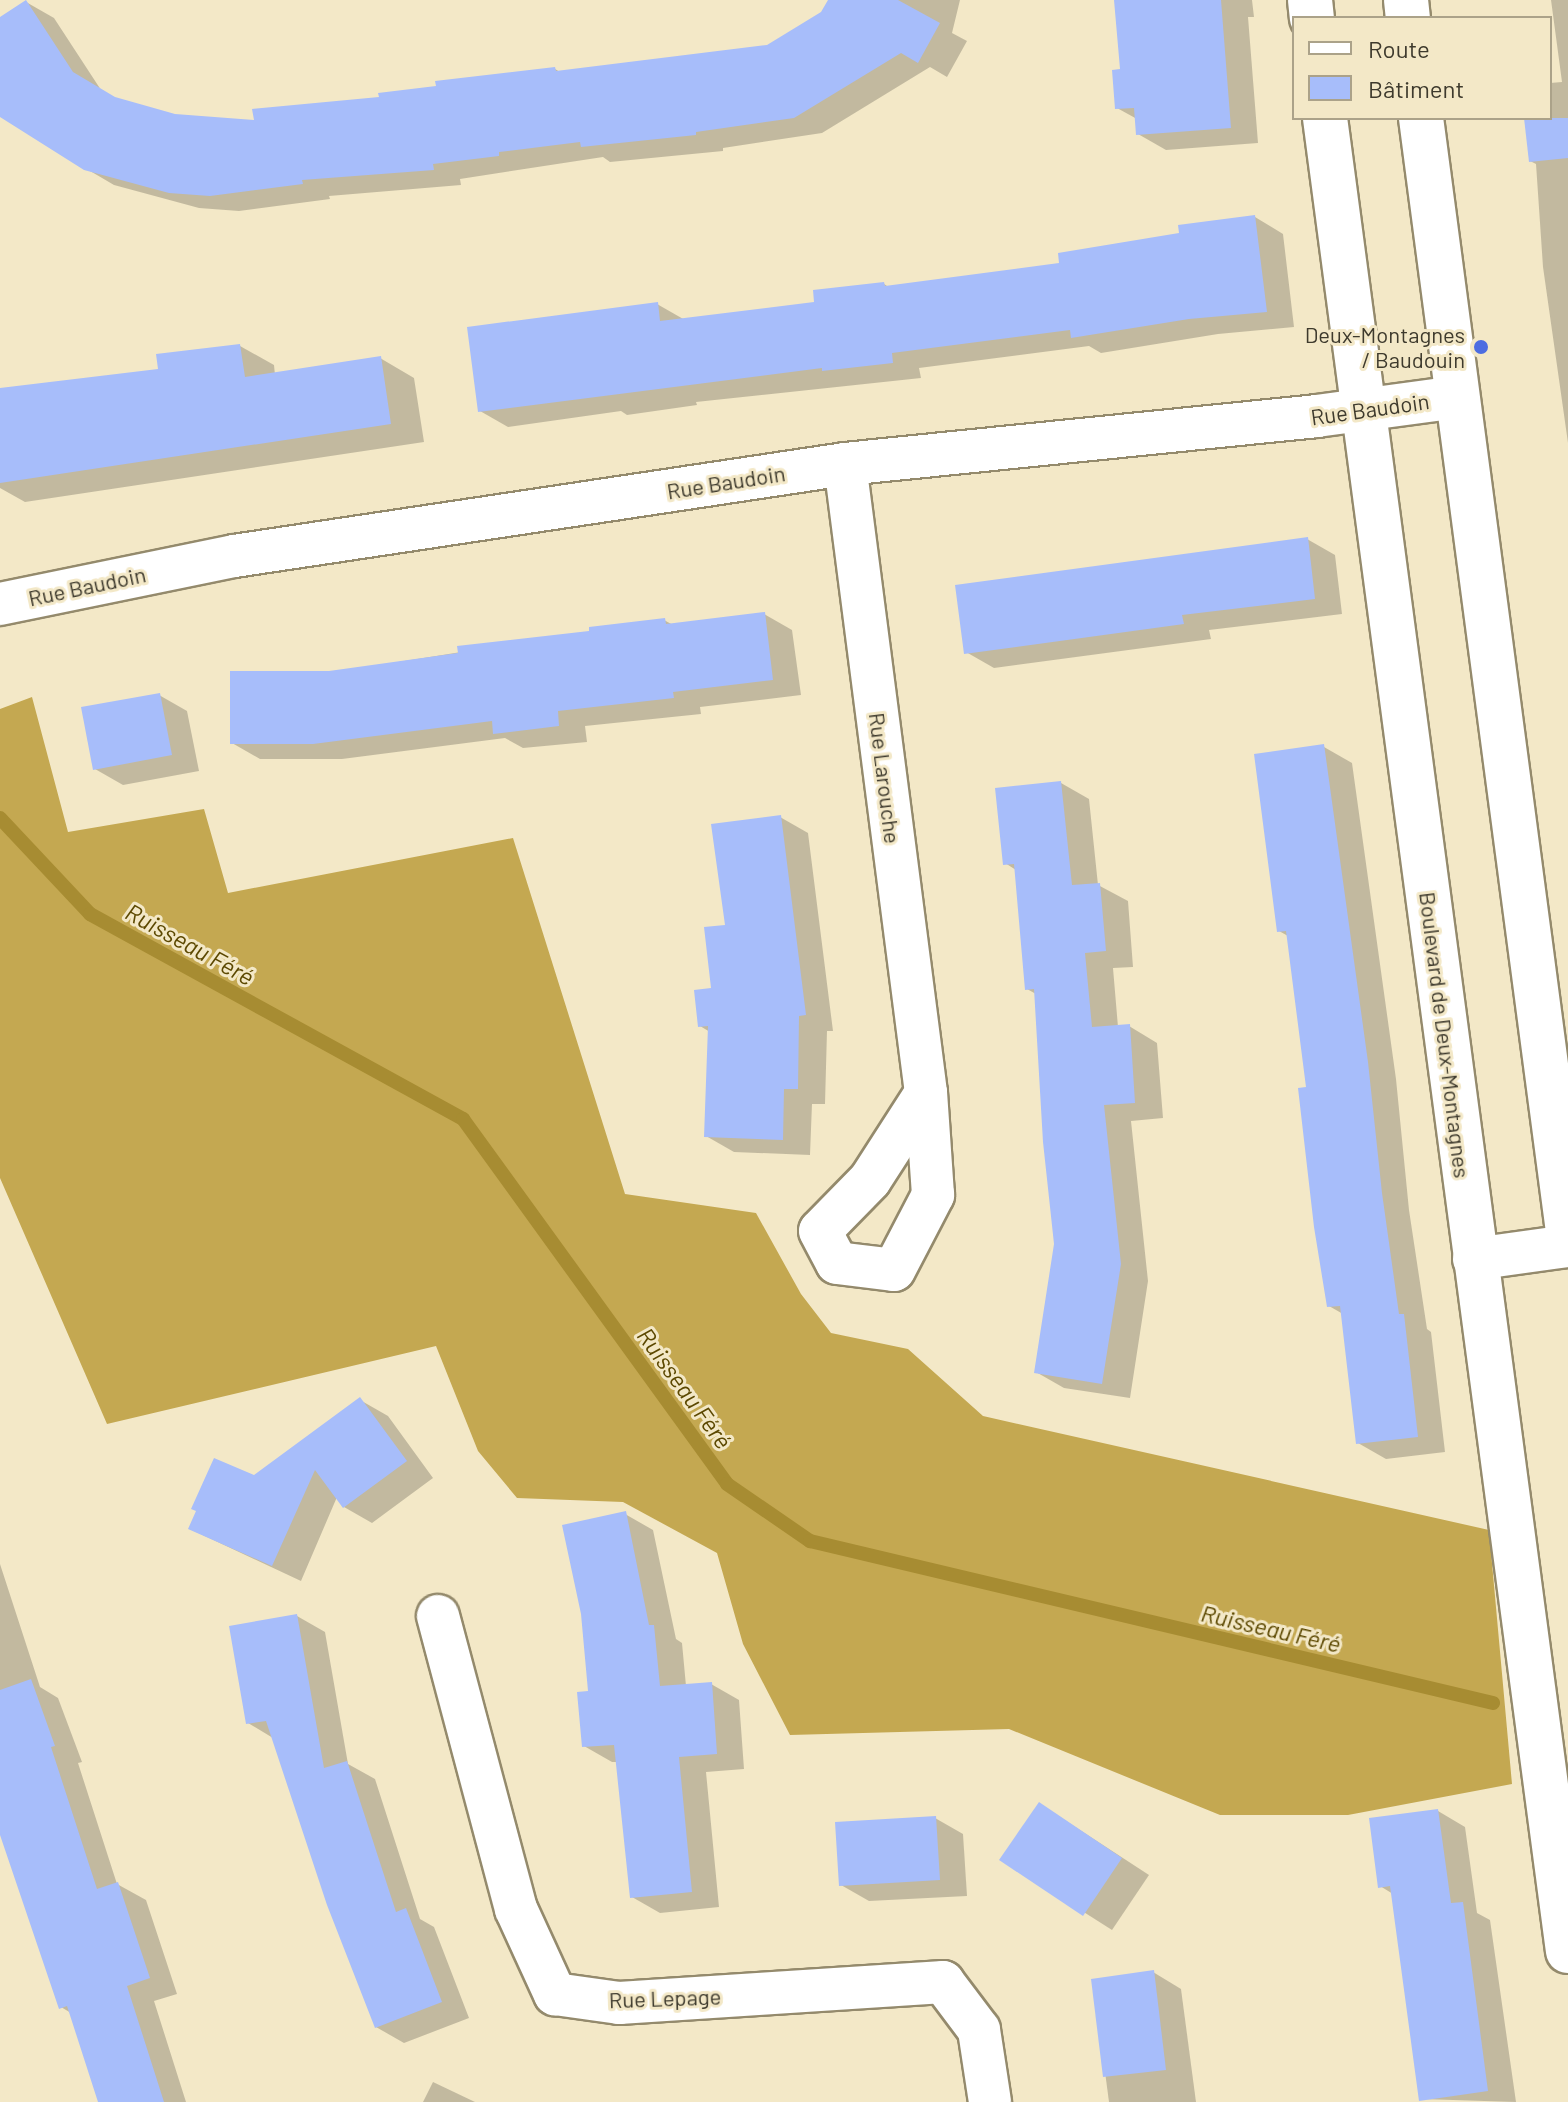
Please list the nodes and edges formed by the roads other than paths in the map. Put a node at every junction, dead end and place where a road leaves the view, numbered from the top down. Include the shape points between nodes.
1 (1325, 120) edge
2 (1421, 120) edge
3 (1458, 397) junction
4 (1364, 411) junction
5 (845, 464) junction
6 (0, 604) edge
7 (926, 1093) dead end
8 (1568, 1231) edge
9 (1568, 1246) edge
10 (1474, 1259) junction
11 (438, 1616) dead end
12 (1563, 1870) edge
13 (1568, 1951) edge
14 (990, 2102) edge

1 - 4 street, Boulevard de Deux-Montagnes
2 - 3 street
3 - 4 street, Rue Baudoin
3 - 8 street
4 - 5 street, Rue Baudoin
4 - 10 street, Boulevard de Deux-Montagnes
5 - 6 street, Rue Baudoin via 234,556
5 - 7 street, Rue Larouche
9 - 10 street
10 - 12 street, Boulevard de Deux-Montagnes
11 - 14 street, Rue Lepage via 516,1909 555,1994 619,2003 943,1982 979,2030
12 - 13 street, Boulevard de Deux-Montagnes

